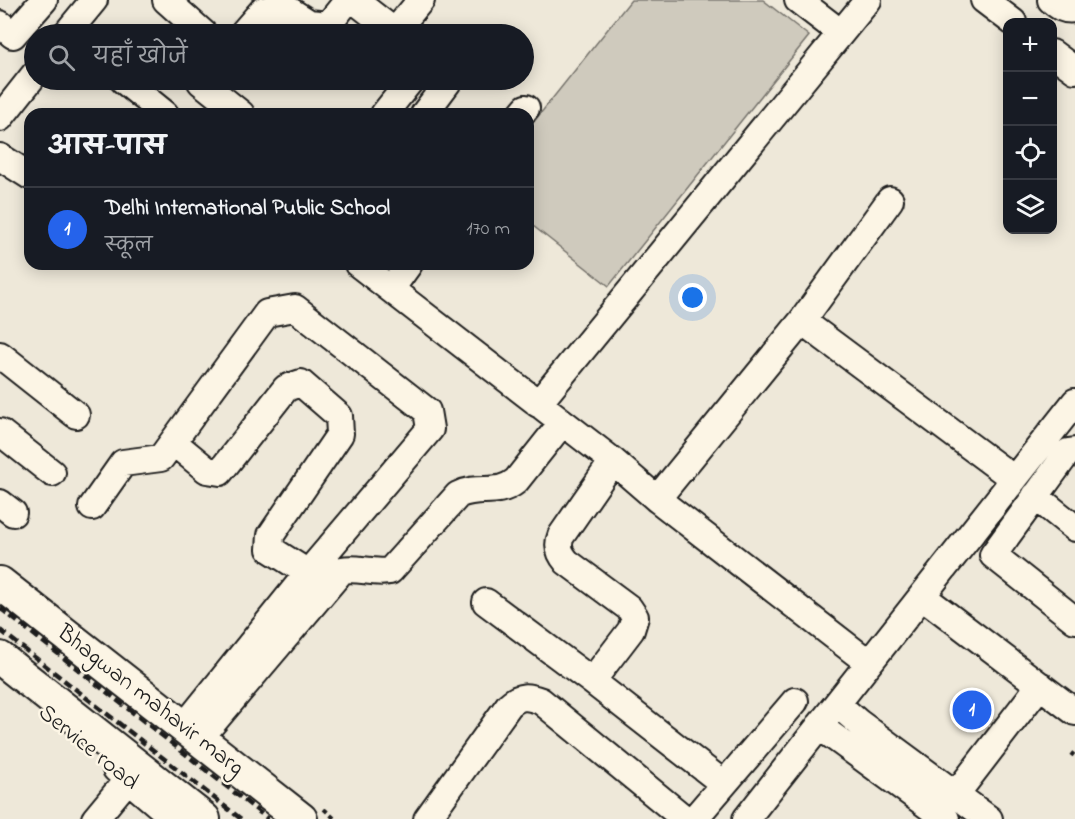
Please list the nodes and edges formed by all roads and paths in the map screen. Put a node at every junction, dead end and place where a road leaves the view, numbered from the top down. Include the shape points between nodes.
1 (44, 0) edge
2 (94, 0) edge
3 (166, 0) edge
4 (348, 0) edge
5 (354, 0) edge
6 (421, 0) edge
7 (868, 0) edge
8 (984, 0) edge
9 (1050, 0) edge
10 (800, 1) edge
11 (1075, 9) edge
12 (1008, 18) edge
13 (0, 24) edge
14 (74, 24) edge
15 (193, 24) edge
16 (251, 24) edge
17 (318, 24) edge
18 (329, 24) edge
19 (383, 24) edge
20 (401, 24) edge
21 (841, 33) junction
22 (24, 88) edge
23 (135, 90) edge
24 (211, 90) edge
25 (403, 90) edge
26 (442, 90) edge
27 (158, 108) edge
28 (234, 108) edge
29 (389, 108) edge
30 (428, 108) edge
31 (0, 118) edge
32 (0, 157) edge
33 (24, 172) edge
34 (890, 200) dead end
35 (366, 270) edge
36 (404, 270) edge
37 (391, 288) junction
38 (802, 321) junction
39 (0, 355) edge
40 (538, 404) junction
41 (1073, 409) edge
42 (76, 416) dead end
43 (562, 423) junction
44 (0, 432) edge
45 (173, 442) junction
46 (1075, 451) edge
47 (613, 461) junction
48 (52, 473) dead end
49 (1014, 479) junction
50 (1035, 496) junction
51 (657, 499) junction
52 (92, 507) dead end
53 (1075, 528) edge
54 (968, 536) junction
55 (993, 555) junction
56 (308, 573) junction
57 (0, 583) edge
58 (922, 596) junction
59 (486, 602) dead end
60 (1074, 618) edge
61 (0, 658) edge
62 (869, 663) junction
63 (0, 678) edge
64 (592, 681) junction
65 (1040, 685) junction
66 (795, 701) dead end
67 (837, 704) junction
68 (1075, 712) edge
69 (819, 726) junction
70 (192, 733) junction
71 (1075, 751) edge
72 (1071, 756) dead end
73 (133, 772) junction
74 (724, 784) junction
75 (957, 794) junction
76 (95, 819) edge
77 (175, 819) edge
78 (204, 819) edge
79 (300, 819) edge
80 (427, 819) edge
81 (685, 819) edge
82 (694, 819) edge
83 (746, 819) edge
84 (946, 819) edge
85 (989, 819) edge

1 - 13 street via 14,35
2 - 14 street
3 - 15 street
4 - 18 street
5 - 19 street
6 - 20 street
7 - 21 street
8 - 12 street
9 - 11 street via 1060,8
10 - 21 street
16 - 17 street via 262,12 284,7 309,23
21 - 40 street
22 - 31 street
23 - 27 street
24 - 28 street
25 - 29 street
26 - 30 street
32 - 33 street
34 - 38 street
35 - 37 street
36 - 37 street
37 - 40 street
38 - 49 street
38 - 51 street
39 - 42 street
40 - 43 street
41 - 49 street
43 - 47 street
43 - 70 street via 507,489 458,495 390,572 342,570
44 - 48 street
45 - 52 street via 161,458 123,463
45 - 56 street via 207,470 220,472 286,388 301,383 339,416 340,434 271,535 270,549
45 - 56 street via 267,313 295,308 427,411 430,429
46 - 50 street via 1068,452
47 - 51 street
47 - 64 street via 559,542 567,562 629,608 635,617 631,630
49 - 54 street
50 - 53 street
50 - 55 street
51 - 62 street
54 - 55 street
54 - 58 street
55 - 60 street
56 - 70 street
57 - 70 main road, Bhagwan mahavir marg
58 - 62 street
58 - 65 street
59 - 64 street
61 - 73 main road
62 - 67 street
63 - 73 street, Service road
64 - 74 street
65 - 68 street
65 - 75 street
66 - 74 street
67 - 69 street
67 - 75 street
69 - 83 street
69 - 84 street
70 - 79 main road, Bhagwan mahavir marg
71 - 72 path
73 - 76 street
73 - 77 street, Service road
73 - 78 main road
74 - 82 street
75 - 85 street
80 - 81 street via 508,705 517,697 529,696 541,701

